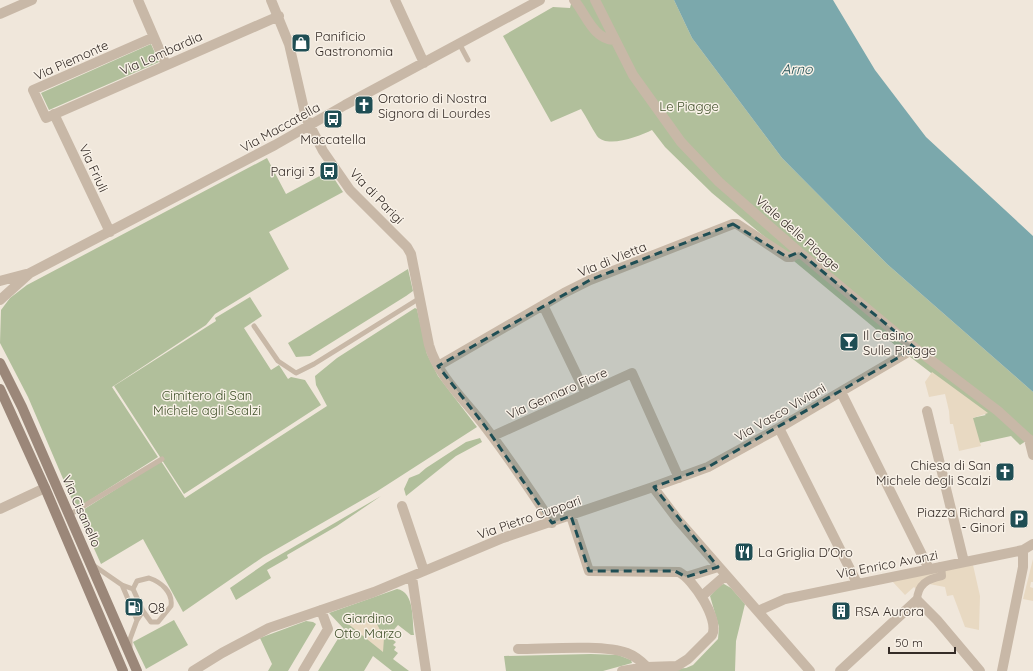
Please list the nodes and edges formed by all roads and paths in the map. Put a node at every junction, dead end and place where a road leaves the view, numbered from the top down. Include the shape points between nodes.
1 (32, 0) edge
2 (138, 0) edge
3 (271, 0) edge
4 (395, 0) edge
5 (540, 0) edge
6 (574, 0) edge
7 (595, 0) edge
8 (0, 14) edge
9 (279, 16) junction
10 (154, 37) junction
11 (614, 40) junction
12 (460, 43) junction
13 (468, 60) dead end
14 (424, 63) junction
15 (166, 65) junction
16 (54, 114) junction
17 (310, 126) junction
18 (110, 232) junction
19 (799, 252) junction
20 (30, 273) junction
21 (0, 281) edge
22 (420, 298) junction
23 (0, 300) edge
24 (543, 305) junction
25 (254, 326) dead end
26 (915, 348) junction
27 (0, 363) edge
28 (438, 366) junction
29 (0, 389) edge
30 (841, 392) junction
31 (586, 394) junction
32 (927, 411) dead end
33 (779, 428) junction
34 (493, 436) junction
35 (1031, 441) edge
36 (1033, 455) edge
37 (162, 459) dead end
38 (679, 478) junction
39 (653, 487) junction
40 (45, 488) junction
41 (402, 506) dead end
42 (0, 509) edge
43 (69, 515) junction
44 (571, 516) junction
45 (552, 523) junction
46 (1033, 544) edge
47 (1023, 550) junction
48 (964, 562) junction
49 (90, 564) junction
50 (941, 566) junction
51 (718, 567) junction
52 (929, 569) junction
53 (424, 571) junction
54 (726, 575) junction
55 (412, 577) junction
56 (686, 577) junction
57 (857, 583) junction
58 (122, 585) junction
59 (133, 590) junction
60 (702, 596) junction
61 (917, 600) junction
62 (321, 610) junction
63 (143, 611) junction
64 (758, 612) junction
65 (137, 620) junction
66 (518, 649) dead end
67 (130, 654) junction
68 (647, 667) junction
69 (121, 668) edge
70 (137, 671) edge
71 (193, 671) edge
72 (303, 671) edge
73 (426, 671) edge
74 (622, 671) edge
75 (810, 671) edge
76 (840, 671) edge
77 (980, 671) edge
78 (1002, 671) edge

1 - 8 street
2 - 10 street
3 - 9 street, Via di Parigi
4 - 14 street
5 - 12 street, Via Maccatella
6 - 11 street via 599,35
7 - 11 street, Viale delle Piagge
9 - 15 street, Via Lombardia
9 - 17 street, Via di Parigi via 290,44
10 - 15 street
10 - 16 street, Via Piemonte via 33,90 46,118
11 - 19 street, Viale delle Piagge via 633,74 681,142 719,182
12 - 13 lane
12 - 14 street, Via Maccatella
14 - 17 street, Via Maccatella
15 - 16 street, Via Lombardia
16 - 18 street, Via Friuli
17 - 18 street, Via Maccatella
17 - 22 street, Via di Parigi via 328,161 346,186 407,247 411,254
18 - 20 street, Via Maccatella
19 - 24 street, Via di Vietta via 788,257 738,224 733,224 590,280
19 - 26 street, Viale delle Piagge
20 - 21 street, Via Maccatella
20 - 23 street, Via Maccatella
22 - 25 lane via 296,373 278,361
22 - 28 street, Via di Parigi via 430,350
24 - 28 street, Via di Vietta
24 - 31 street
26 - 30 street, Via Vasco Viviani
26 - 35 street, Viale delle Piagge via 998,411
27 - 43 main road, Via Cisanello
28 - 34 street, Via di Parigi
29 - 40 main road, Via Cisanello
30 - 33 street, Via Vasco Viviani
30 - 52 street
31 - 34 street, Via Gennaro Fiore
31 - 38 street, Via Gennaro Fiore via 632,373
32 - 48 street
33 - 38 street, Via Vasco Viviani via 708,467
33 - 57 street
34 - 45 street, Via di Parigi
35 - 36 street
37 - 43 lane
38 - 39 street, Via Vasco Viviani
39 - 44 street, Via Pietro Cuppari
39 - 51 street
40 - 42 street
40 - 69 main road, Via Cisanello
41 - 53 street
43 - 49 main road, Via Cisanello
44 - 45 street, Via Pietro Cuppari
44 - 56 street via 589,571 675,571
45 - 53 street, Via Pietro Cuppari via 496,541
46 - 47 street, Via Enrico Avanzi
47 - 48 street, Via Enrico Avanzi
47 - 78 street via 1022,573
48 - 50 street, Via Enrico Avanzi
49 - 58 lane
49 - 67 main road, Via Cisanello
50 - 52 street, Via Enrico Avanzi
50 - 61 street via 942,576 929,579 918,592
51 - 54 street
51 - 56 street
52 - 57 street, Via Enrico Avanzi
53 - 55 street, Via Pietro Cuppari
54 - 60 street
54 - 64 street
55 - 62 street, Via Pietro Cuppari
55 - 73 street
56 - 60 street
57 - 64 street, Via Enrico Avanzi via 785,599
58 - 59 lane
58 - 65 lane
59 - 63 lane
59 - 63 lane via 137,581 149,578 163,586 170,596 171,606 158,622 150,622
60 - 68 street via 713,624 712,635 679,665
61 - 76 street
61 - 77 street
62 - 71 street, Via Pietro Cuppari via 259,633
62 - 72 street via 328,629
63 - 65 lane
64 - 75 street
65 - 67 lane via 130,639
66 - 68 street via 622,651 636,657
67 - 70 main road, Via Cisanello
68 - 74 street

